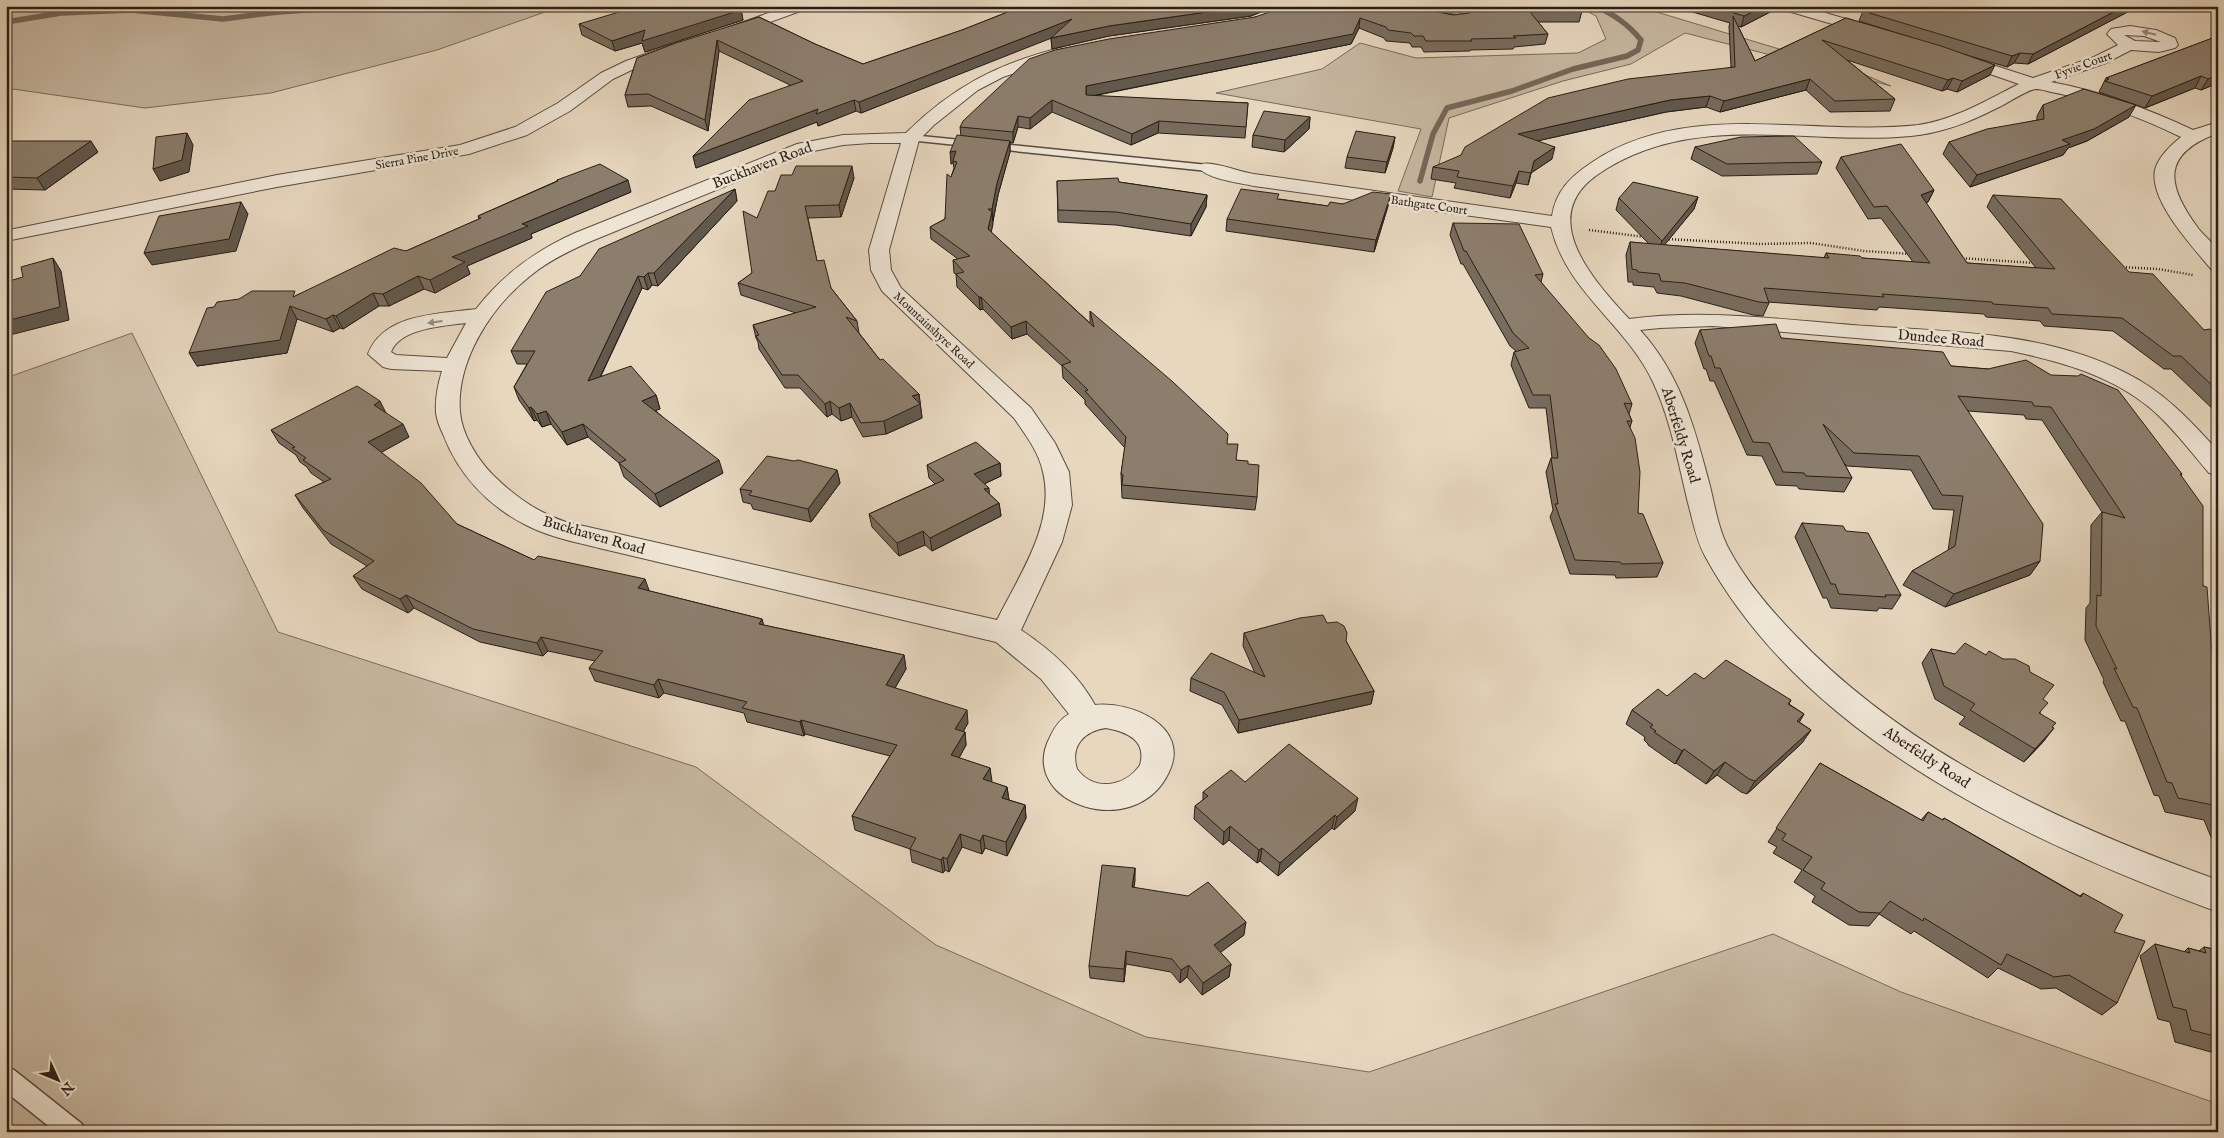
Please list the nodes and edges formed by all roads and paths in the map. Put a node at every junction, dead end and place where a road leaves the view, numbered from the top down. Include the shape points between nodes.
1 (800, 6) edge
2 (1428, 6) edge
3 (1462, 6) edge
4 (1786, 6) edge
5 (1824, 6) edge
6 (1806, 12) junction
7 (1886, 35) edge
8 (712, 37) edge
9 (2132, 44) dead end
10 (686, 45) edge
11 (1079, 48) edge
12 (1942, 52) edge
13 (2034, 84) junction
14 (2218, 127) edge
15 (2194, 137) junction
16 (911, 138) junction
17 (1208, 168) joint
18 (1561, 224) junction
19 (1586, 230) dead end
20 (7, 235) edge
21 (1648, 237) edge
22 (1658, 238) edge
23 (1919, 255) edge
24 (1957, 257) edge
25 (2042, 264) edge
26 (2218, 265) edge
27 (2112, 267) edge
28 (2201, 277) dead end
29 (483, 314) junction
30 (1624, 326) junction
31 (457, 365) junction
32 (2218, 467) edge
33 (1005, 633) junction
34 (1087, 719) dead end
35 (2218, 896) edge
36 (6, 1078) edge
37 (74, 1132) edge

1 - 8 street
2 - 3 street via 1432,15 1455,19 1471,13
4 - 6 street
5 - 6 street
6 - 7 street
9 - 13 street, Fyvie Court via 2117,53
10 - 20 street, Sierra Pine Drive via 607,76 542,120 479,145
11 - 16 street, Mountainshyre Road via 1020,65 972,87
12 - 13 street
13 - 15 street via 2062,99 2148,128
13 - 18 street, Aberfeldy Road via 1972,114 1928,128 1886,132 1707,131 1636,146 1615,155 1577,181 1567,196
14 - 15 street
15 - 26 street via 2171,157 2164,170 2164,182 2169,198 2182,218
16 - 17 lane
16 - 29 street, Buckhaven Road via 857,137 823,142 590,234 523,271
16 - 33 street, Mountainshyre Road via 882,234 879,250 881,270 892,291 1023,413 1043,443 1056,472 1059,505 1049,542
17 - 18 street, Bathgate Court via 1254,180
18 - 30 street, Aberfeldy Road via 1561,233 1575,266 1590,289
19 - 21 path
22 - 23 path via 1761,244 1811,243 1864,252
24 - 25 path
27 - 28 path via 2158,269
29 - 31 street, Buckhaven Road
29 -> 31 street via 409,327 391,334 380,346 379,354 391,362
30 - 32 street, Dundee Road via 1660,321 1713,320 2011,344 2053,353 2120,378 2149,396
30 - 35 street, Aberfeldy Road via 1648,353 1673,400 1714,548 1736,587 1768,627 1807,667 1861,713 1919,755 1996,800 2065,836 2160,876
31 - 33 street, Buckhaven Road via 450,386 448,414 458,445 478,475 513,506 550,526
33 - 34 street via 1027,648 1072,692
36 - 37 lane

